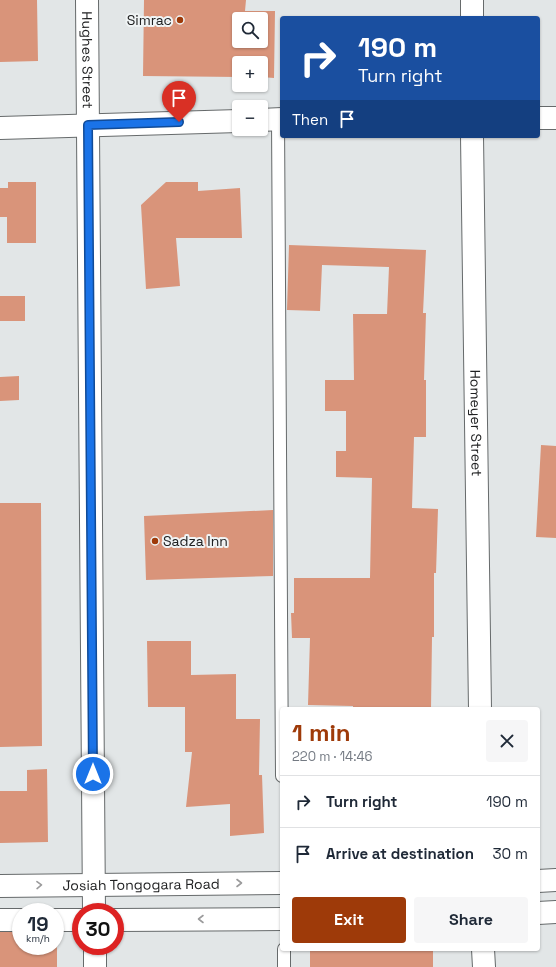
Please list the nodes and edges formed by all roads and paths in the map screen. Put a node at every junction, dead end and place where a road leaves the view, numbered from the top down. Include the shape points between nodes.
1 (87, 0) edge
2 (472, 0) edge
3 (472, 16) edge
4 (540, 118) edge
5 (556, 118) edge
6 (274, 120) edge
7 (232, 121) edge
8 (88, 125) junction
9 (0, 128) edge
10 (472, 138) edge
11 (281, 707) edge
12 (480, 707) edge
13 (556, 880) edge
14 (540, 881) edge
15 (280, 883) edge
16 (94, 884) junction
17 (0, 886) edge
18 (94, 903) edge
19 (540, 912) edge
20 (556, 912) edge
21 (280, 919) edge
22 (0, 920) edge
23 (12, 920) edge
24 (124, 920) edge
25 (284, 951) edge
26 (484, 951) edge
27 (95, 955) edge
28 (96, 967) edge
29 (284, 967) edge
30 (484, 967) edge

1 - 8 main road, Hughes Street
2 - 3 main road
4 - 5 main road
6 - 11 lane
7 - 8 main road
8 - 9 main road
8 - 16 main road, Hughes Street
10 - 12 main road, Homeyer Street
13 - 14 main road
16 -> 15 main road, Josiah Tongogara Road
17 -> 16 main road, Josiah Tongogara Road
16 - 18 main road, Hughes Street
19 - 20 main road
21 -> 24 main road
22 - 23 main road
25 - 29 lane
26 - 30 main road
27 - 28 main road

